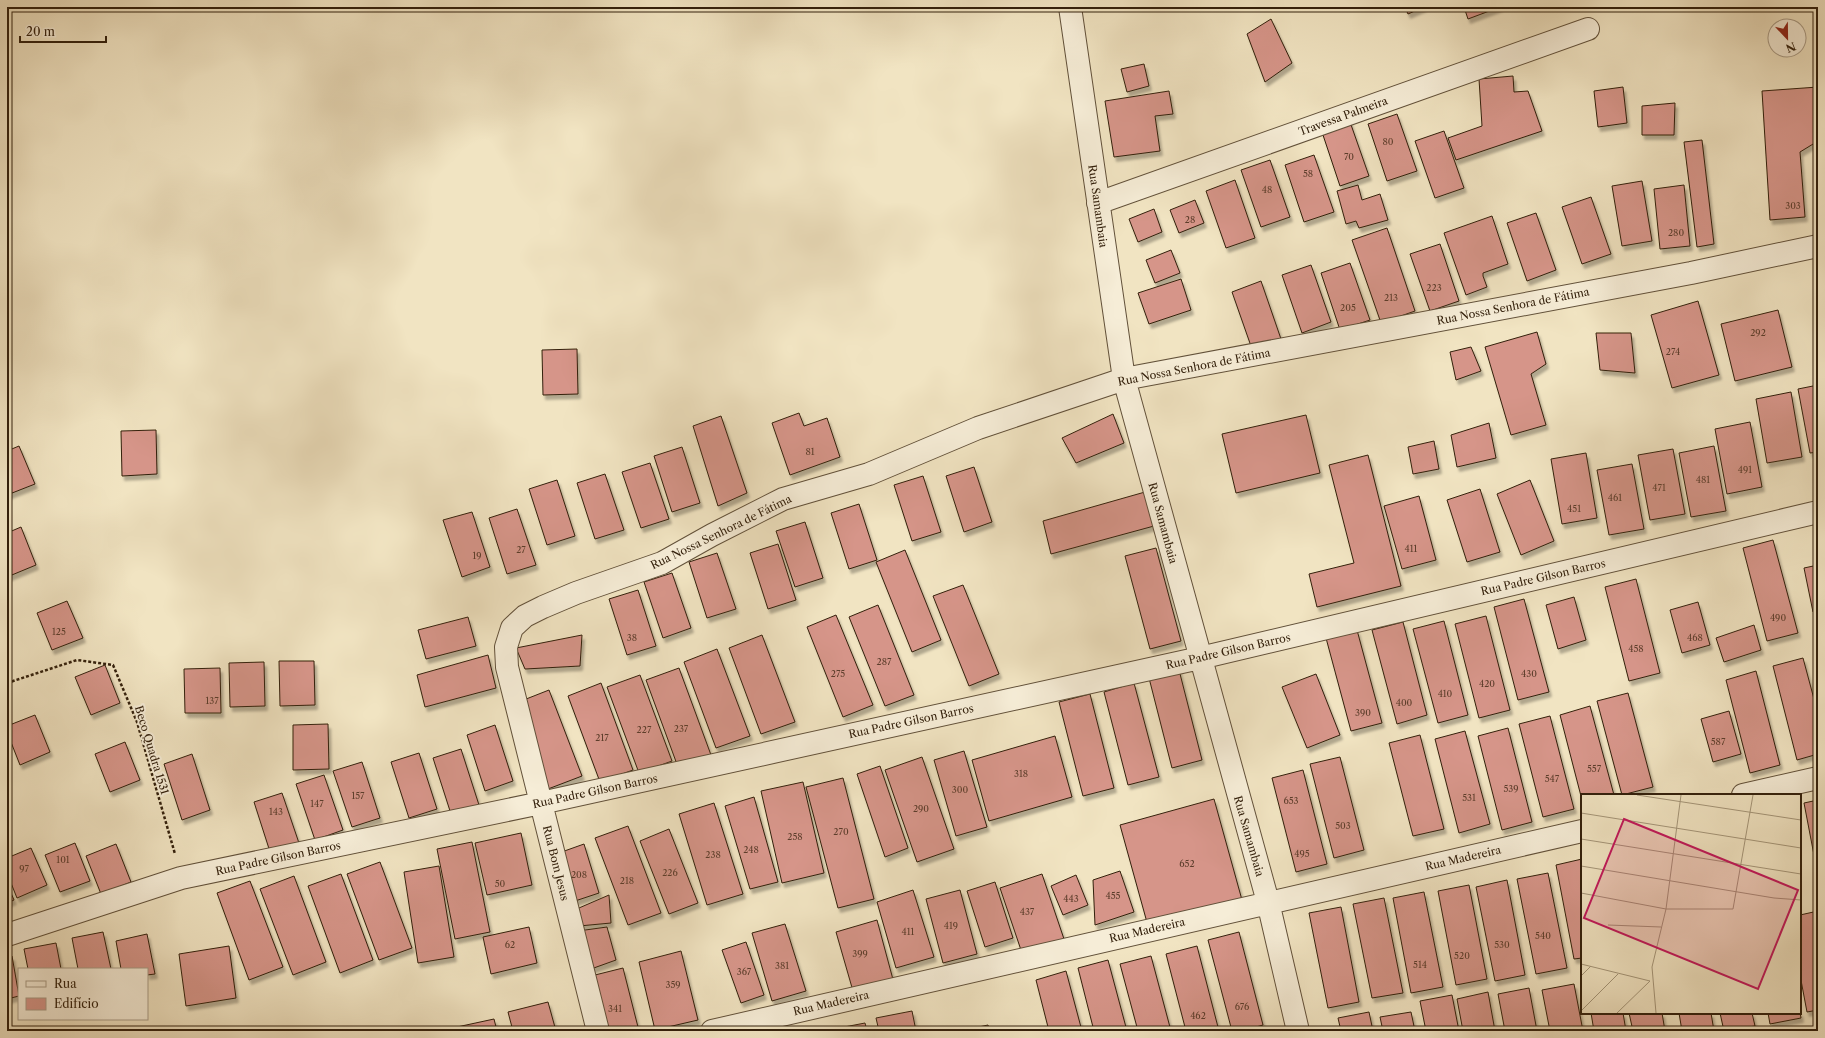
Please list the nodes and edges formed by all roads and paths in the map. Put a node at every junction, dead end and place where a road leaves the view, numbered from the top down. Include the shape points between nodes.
1 (1070, 7) edge
2 (1588, 29) dead end
3 (1098, 203) junction
4 (1818, 246) edge
5 (1124, 380) junction
6 (1818, 512) edge
7 (506, 647) joint
8 (1200, 658) junction
9 (7, 683) edge
10 (1818, 778) edge
11 (1747, 794) edge
12 (541, 803) junction
13 (1581, 831) edge
14 (181, 878) junction
15 (1268, 902) junction
16 (7, 935) edge
17 (598, 1031) edge
18 (712, 1031) edge
19 (1298, 1031) edge

1 - 3 street, Rua Samambaia
2 - 3 street, Travessa Palmeira
3 - 5 street, Rua Samambaia
4 - 5 street, Rua Nossa Senhora de Fátima
5 - 7 street, Rua Nossa Senhora de Fátima via 978,428 869,474 783,499 662,563 576,593 524,616 512,628
5 - 8 street, Rua Samambaia
6 - 8 street, Rua Padre Gilson Barros
7 - 12 street, Rua Bom Jesus via 509,682
8 - 12 street, Rua Padre Gilson Barros
8 - 15 street, Rua Samambaia
9 - 14 path, Beco Quadra 1531 via 77,660 113,666 137,722
10 - 11 street
12 - 14 street, Rua Padre Gilson Barros
12 - 17 street, Rua Bom Jesus
13 - 15 street, Rua Madereira
14 - 16 street, Rua Padre Gilson Barros
15 - 18 street, Rua Madereira
15 - 19 street, Rua Samambaia

